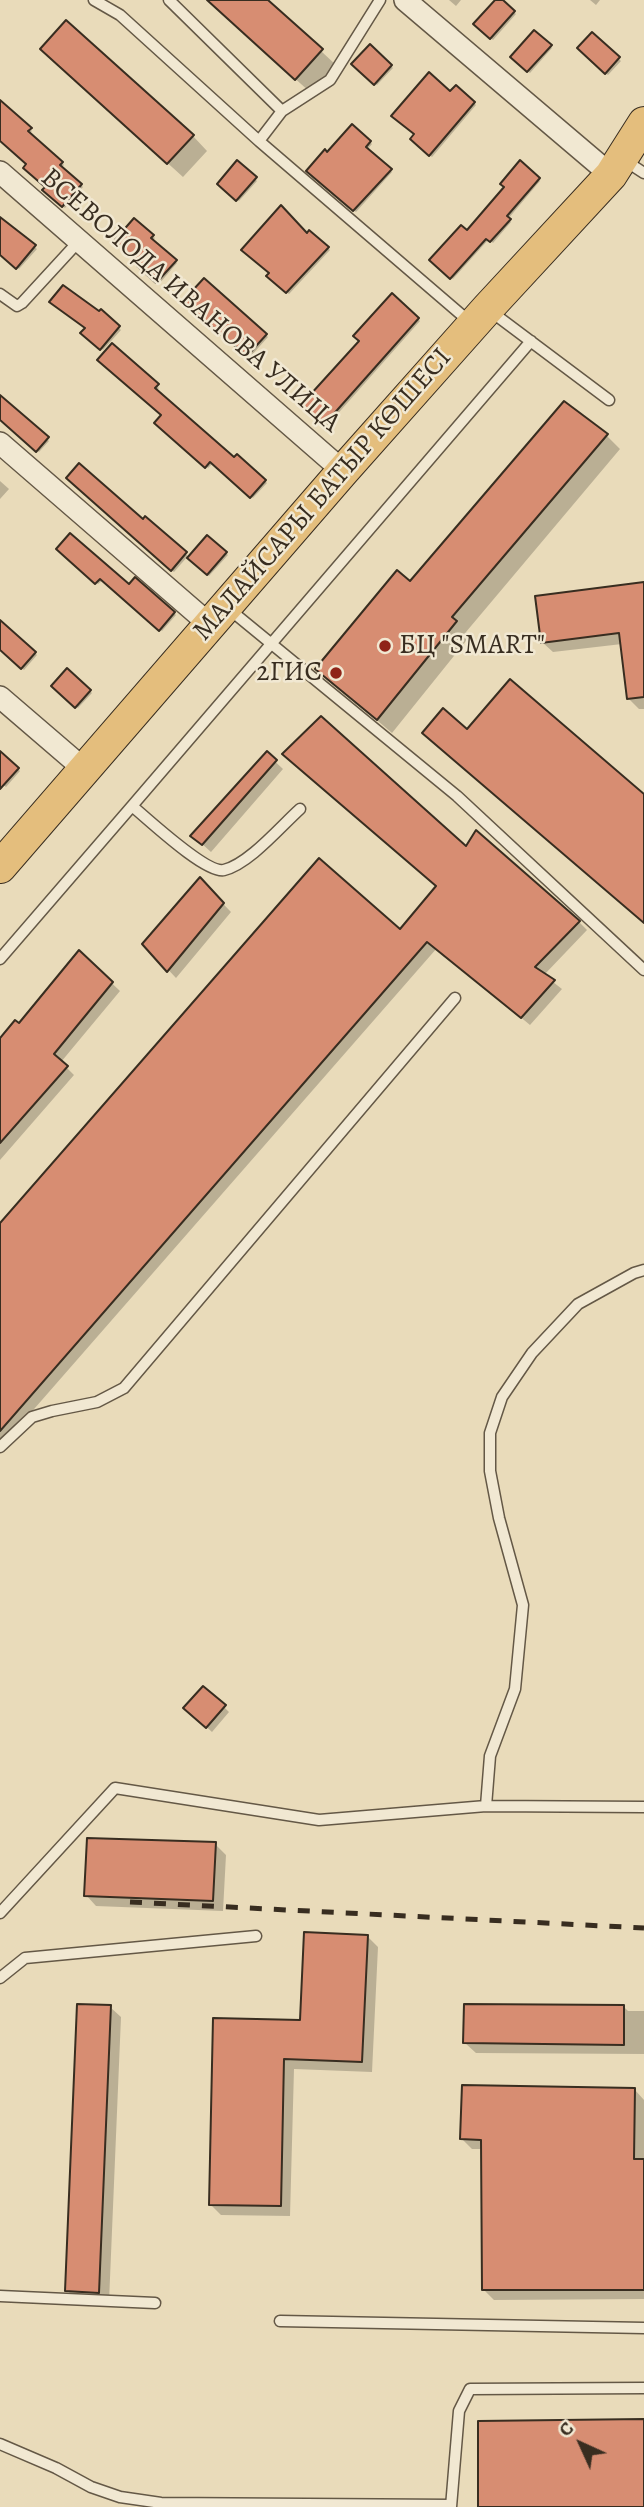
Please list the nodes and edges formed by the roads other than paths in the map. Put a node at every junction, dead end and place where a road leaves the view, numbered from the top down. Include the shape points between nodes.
1 (94, 0) edge
2 (169, 0) edge
3 (380, 0) edge
4 (405, 0) edge
5 (282, 111) junction
6 (644, 122) edge
7 (259, 141) junction
8 (625, 169) edge
9 (0, 172) edge
10 (79, 241) junction
11 (0, 294) edge
12 (480, 317) junction
13 (531, 341) junction
14 (609, 400) dead end
15 (0, 443) edge
16 (343, 471) junction
17 (217, 615) junction
18 (271, 643) junction
19 (0, 697) edge
20 (85, 770) junction
21 (132, 806) junction
22 (300, 809) dead end
23 (0, 867) edge
24 (0, 959) edge
25 (644, 970) edge
26 (456, 998) dead end
27 (644, 1270) edge
28 (0, 1447) edge
29 (486, 1806) junction
30 (644, 1807) edge
31 (0, 1913) edge
32 (257, 1936) dead end
33 (0, 1978) edge
34 (0, 2296) edge
35 (155, 2303) dead end
36 (280, 2320) dead end
37 (644, 2328) edge
38 (644, 2388) edge
39 (0, 2444) edge
40 (451, 2506) edge

1 - 7 lane via 120,15
2 - 5 lane
3 - 5 lane via 330,80
4 - 8 street
5 - 7 lane
6 - 8 main road, МАЛАЙСАРЫ БАТЫР КӨШЕСІ
7 - 12 lane
8 - 12 main road, МАЛАЙСАРЫ БАТЫР КӨШЕСІ
9 - 10 street, ВСЕВОЛОДА ИВАНОВА УЛИЦА
10 - 11 lane via 22,303 12,305
10 - 16 street, ВСЕВОЛОДА ИВАНОВА УЛИЦА
12 - 13 lane
12 - 16 main road, МАЛАЙСАРЫ БАТЫР КӨШЕСІ
13 - 14 lane
13 - 18 lane
15 - 17 street
16 - 17 main road, МАЛАЙСАРЫ БАТЫР КӨШЕСІ
17 - 18 lane
17 - 20 main road, МАЛАЙСАРЫ БАТЫР КӨШЕСІ
18 - 21 lane
18 - 25 lane via 457,796
19 - 20 street
20 - 23 main road, МАЛАЙСАРЫ БАТЫР КӨШЕСІ
21 - 22 lane via 204,866 221,871 240,863
21 - 24 lane
26 - 28 lane via 124,1388 97,1402 32,1418
27 - 29 lane via 578,1304 532,1353 509,1386 490,1433 492,1483 523,1605 515,1689 489,1756
29 - 30 lane
29 - 31 lane via 319,1820 115,1788
32 - 33 lane via 25,1958
34 - 35 lane
36 - 37 lane
38 - 40 lane via 470,2389 459,2411
39 - 40 lane via 91,2487 161,2503

